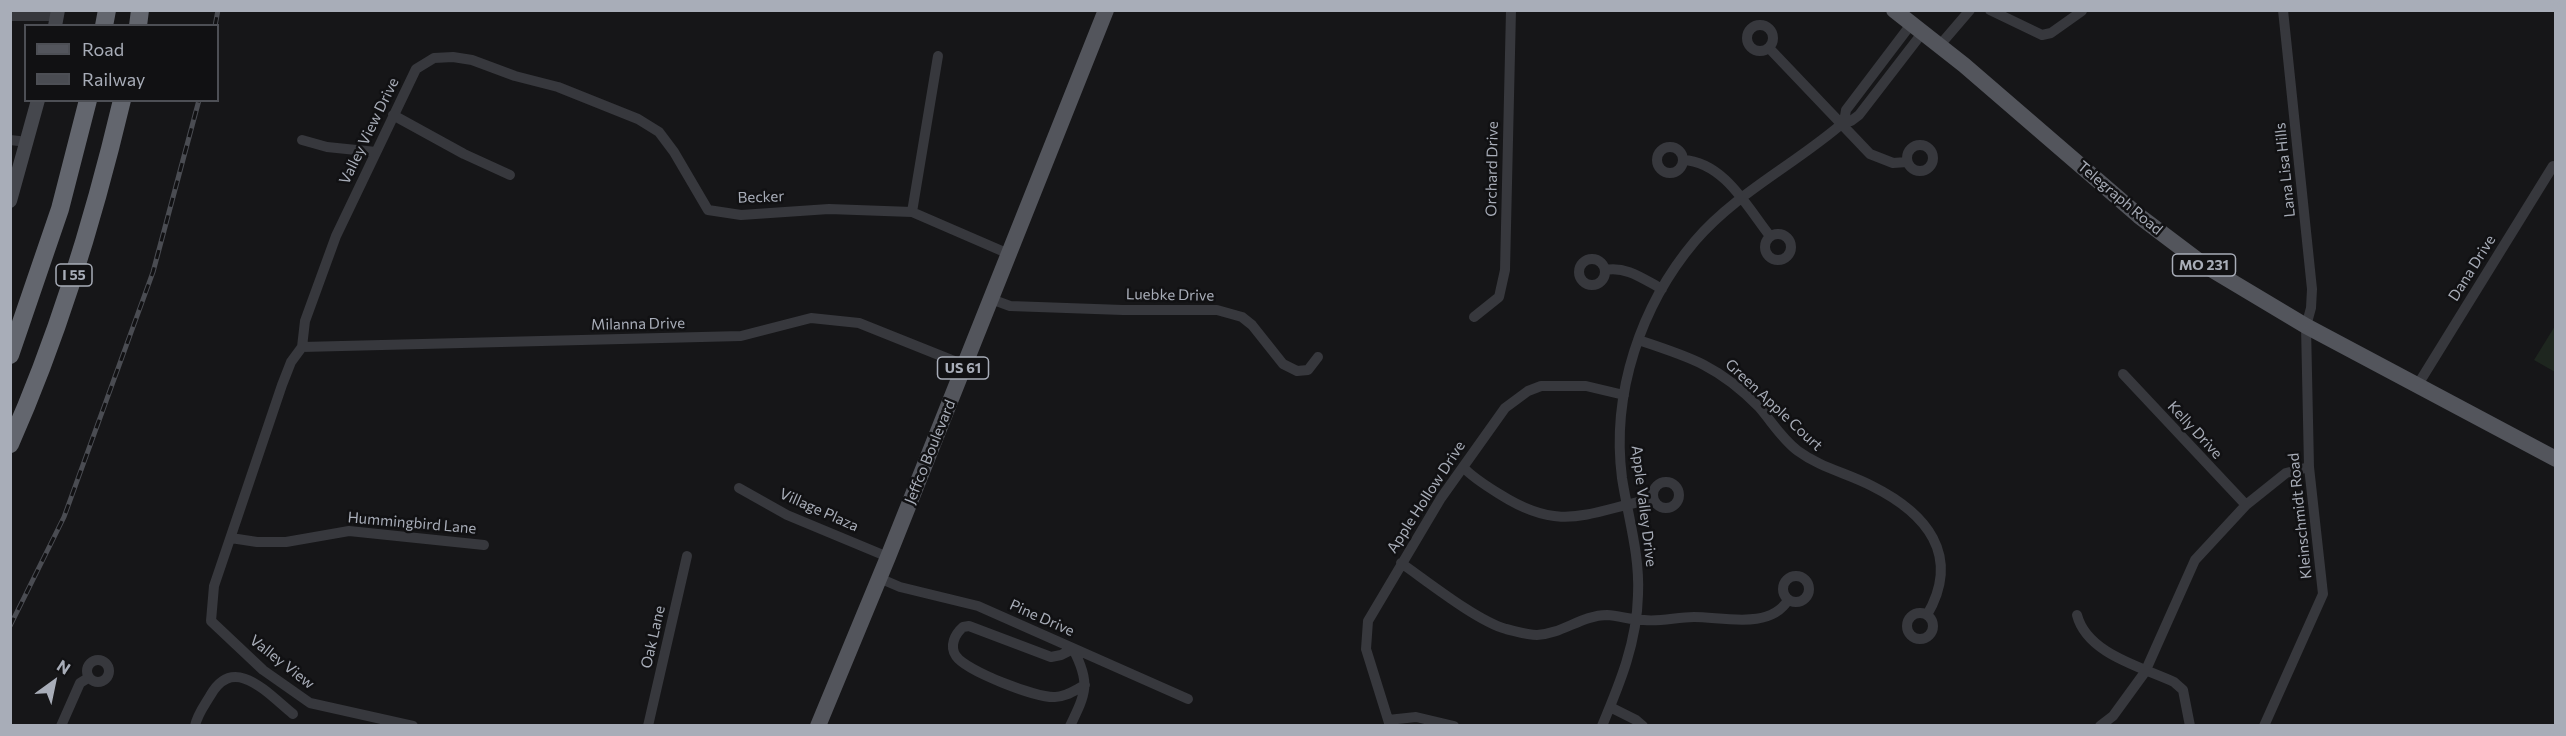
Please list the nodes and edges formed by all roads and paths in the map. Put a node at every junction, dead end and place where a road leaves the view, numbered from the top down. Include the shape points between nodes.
1 (1106, 10) edge
2 (1510, 10) edge
3 (1894, 10) edge
4 (1970, 10) edge
5 (1990, 10) edge
6 (2283, 10) edge
7 (2082, 11) edge
8 (10, 16) edge
9 (57, 17) edge
10 (1918, 27) junction
11 (1940, 45) junction
12 (1769, 48) dead end
13 (938, 56) dead end
14 (558, 87) joint
15 (38, 102) edge
16 (87, 102) edge
17 (122, 102) edge
18 (393, 115) junction
19 (1843, 123) junction
20 (10, 140) edge
21 (302, 140) dead end
22 (28, 142) junction
23 (376, 152) junction
24 (1683, 160) dead end
25 (1907, 162) dead end
26 (2553, 166) dead end
27 (510, 175) dead end
28 (1740, 198) junction
29 (10, 201) edge
30 (912, 212) junction
31 (1770, 236) dead end
32 (1009, 254) junction
33 (1605, 270) dead end
34 (1662, 288) junction
35 (991, 299) junction
36 (1474, 317) dead end
37 (2306, 326) junction
38 (1638, 340) junction
39 (302, 347) junction
40 (10, 356) edge
41 (1318, 357) dead end
42 (964, 365) junction
43 (2123, 374) dead end
44 (2417, 386) junction
45 (1624, 395) junction
46 (10, 444) edge
47 (2556, 459) edge
48 (1463, 467) junction
49 (2309, 467) junction
50 (739, 488) dead end
51 (1653, 499) dead end
52 (1626, 504) junction
53 (2246, 506) junction
54 (231, 538) junction
55 (484, 545) dead end
56 (687, 556) dead end
57 (888, 557) junction
58 (1401, 563) junction
59 (879, 578) junction
60 (1788, 600) dead end
61 (1927, 615) dead end
62 (2077, 615) dead end
63 (1636, 620) junction
64 (1073, 649) junction
65 (2146, 671) junction
66 (88, 678) dead end
67 (1085, 685) junction
68 (1188, 699) dead end
69 (1610, 707) junction
70 (292, 714) dead end
71 (1389, 723) edge
72 (61, 726) edge
73 (195, 726) edge
74 (413, 726) edge
75 (648, 726) edge
76 (818, 726) edge
77 (1070, 726) edge
78 (1454, 726) edge
79 (1602, 726) edge
80 (1643, 726) edge
81 (2100, 726) edge
82 (2190, 726) edge
83 (2264, 726) edge

1 - 32 main road, Jeffco Boulevard / US 61
2 - 36 street, Orchard Drive via 1505,270 1498,297
3 - 10 main road, Telegraph Road / MO 231
4 - 11 street
5 - 7 street via 2042,35
6 - 37 street, Lana Lisa Hills via 2312,289
8 - 9 street
10 - 11 main road, Telegraph Road / MO 231
10 - 19 street, Apple Valley Drive via 1865,109
11 - 37 main road, Telegraph Road / MO 231 via 2177,246 2232,284
12 - 19 street
13 - 30 street
14 - 18 street, Valley View Drive via 472,60 434,58 416,69
14 - 30 street, Becker via 638,119 659,132 708,210 741,215 829,208
15 - 22 street
16 - 40 highway, I 55 via 60,209
17 - 46 highway, I 55 via 69,288
18 - 23 street, Valley View Drive
18 - 27 street
19 - 25 street via 1870,154 1893,163
19 - 28 street, Apple Valley Drive
20 - 22 street
21 - 23 street
22 - 29 street
23 - 39 street, Valley View Drive via 336,236 305,321
24 - 28 street via 1715,170
26 - 44 street, Dana Drive
28 - 31 street
28 - 34 street, Apple Valley Drive via 1694,242
30 - 32 street, Becker
32 - 35 main road, Jeffco Boulevard / US 61
33 - 34 street via 1622,269
34 - 38 street, Apple Valley Drive
35 - 41 street, Luebke Drive via 1010,306 1217,310 1242,317 1290,368 1308,370
35 - 42 main road, Jeffco Boulevard / US 61
37 - 44 main road, Telegraph Road / MO 231
37 - 49 street, Kleinschmidt Road
38 - 45 street, Apple Valley Drive
38 - 61 street, Green Apple Court via 1709,366 1759,408 1797,450 1818,465 1871,485 1921,518 1935,540 1942,565 1941,584
39 - 42 street, Milanna Drive via 741,336 811,318 859,323
39 - 54 street via 291,362
42 - 57 main road, Jeffco Boulevard / US 61
43 - 53 street, Kelly Drive
44 - 47 main road, Telegraph Road / MO 231
45 - 48 street, Apple Hollow Drive via 1586,386 1541,387 1528,392 1505,408
45 - 52 street, Apple Valley Drive via 1620,443
48 - 52 street via 1486,486 1542,516 1571,517
48 - 58 street, Apple Hollow Drive
49 - 53 street via 2286,473
49 - 83 street, Kleinschmidt Road via 2323,594
50 - 57 street, Village Plaza via 787,515
51 - 52 street
52 - 63 street, Apple Valley Drive via 1638,566
53 - 65 street via 2195,560
54 - 55 street, Hummingbird Lane via 286,542 349,531
54 - 74 street, Valley View via 214,586 211,621 263,670 310,703
56 - 75 street, Oak Lane
57 - 59 main road, Jeffco Boulevard / US 61
58 - 63 street via 1503,628 1537,635 1606,615
58 - 71 street, Apple Hollow Drive via 1368,621 1366,649
59 - 64 street, Pine Drive via 978,606
59 - 76 main road, Jeffco Boulevard / US 61
60 - 63 street via 1779,611 1750,619
62 - 65 street via 2079,625 2102,648
63 - 69 street, Apple Valley Drive via 1625,669
64 - 67 street
64 - 67 street via 1051,657 969,626 959,631 953,644 958,659 1021,690 1054,698
64 - 68 street, Pine Drive
65 - 81 street via 2113,716
65 - 82 street via 2174,682 2183,690
66 - 72 street via 80,683
67 - 77 street via 1086,692
69 - 79 street, Apple Valley Drive
69 - 80 street
70 - 73 street via 252,681 238,676 215,687
71 - 78 street via 1416,717

